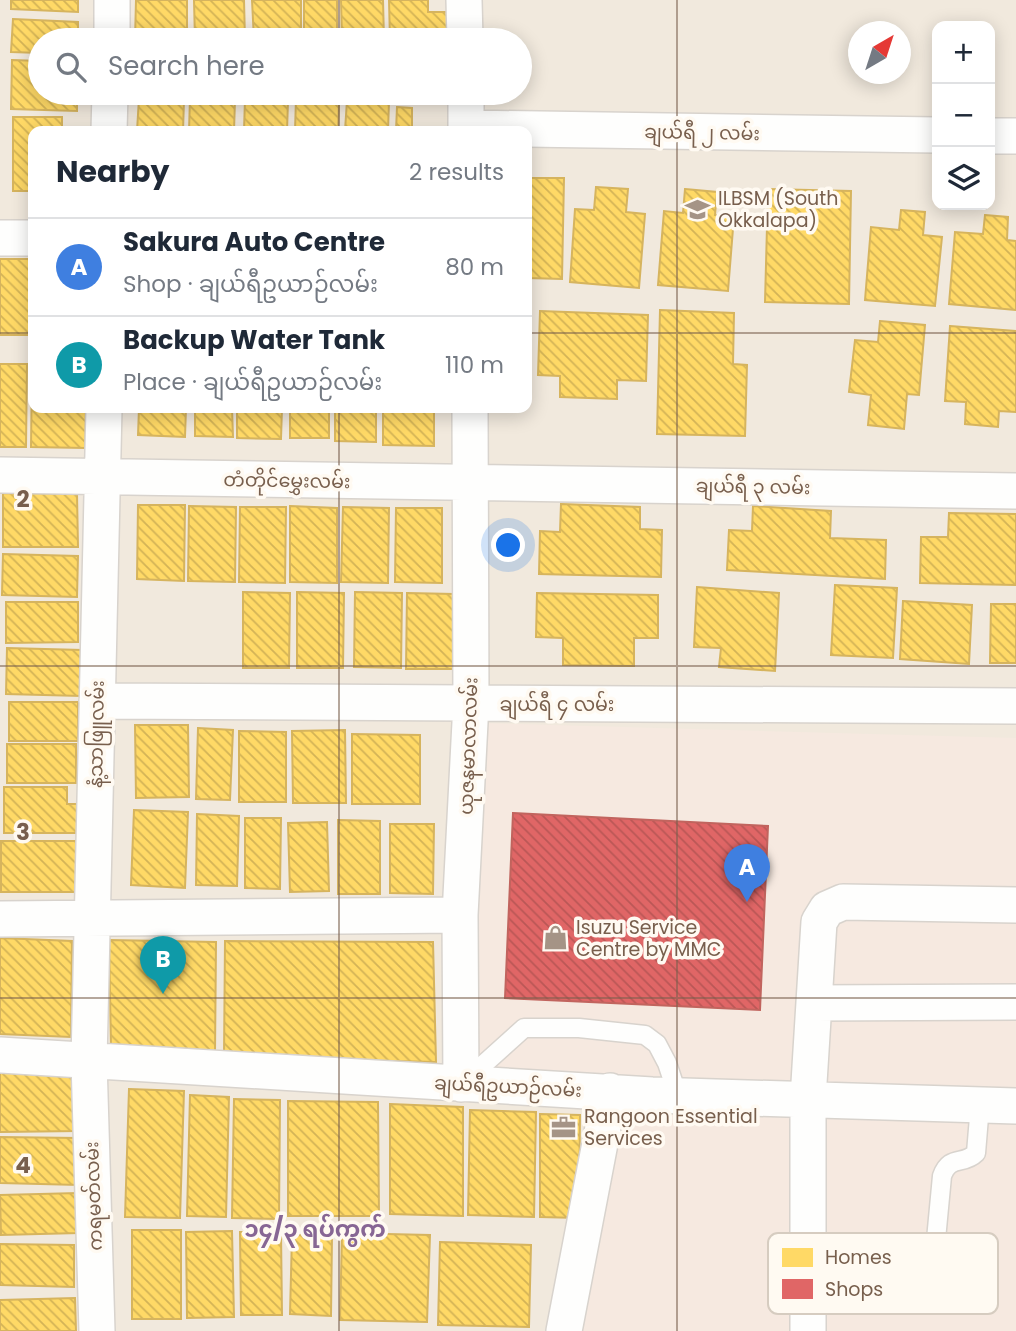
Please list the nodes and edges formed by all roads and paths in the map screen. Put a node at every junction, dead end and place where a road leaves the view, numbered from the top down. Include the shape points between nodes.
1 (113, 0) edge
2 (464, 0) edge
3 (112, 28) edge
4 (465, 28) edge
5 (110, 105) edge
6 (466, 105) edge
7 (109, 126) edge
8 (466, 126) edge
9 (532, 130) edge
10 (932, 135) edge
11 (995, 136) edge
12 (1016, 136) edge
13 (0, 238) edge
14 (28, 238) edge
15 (104, 413) edge
16 (471, 413) edge
17 (0, 475) edge
18 (102, 478) junction
19 (481, 482) junction
20 (1016, 491) edge
21 (97, 701) junction
22 (471, 703) junction
23 (1016, 706) edge
24 (1016, 905) edge
25 (460, 915) junction
26 (0, 919) edge
27 (92, 919) junction
28 (1016, 1002) edge
29 (814, 1003) junction
30 (0, 1055) edge
31 (89, 1061) junction
32 (461, 1084) junction
33 (610, 1091) junction
34 (678, 1096) junction
35 (808, 1099) junction
36 (980, 1105) junction
37 (1016, 1106) edge
38 (808, 1233) edge
39 (937, 1233) edge
40 (97, 1331) edge
41 (564, 1331) edge

1 - 3 street
2 - 4 street
5 - 7 street
6 - 8 street
9 - 10 street, ချယ်ရီ ၂ လမ်း
11 - 12 street
13 - 14 street
15 - 18 street, နံ့သာဖြူလမ်း
16 - 19 street, ယုဇနမာလာလမ်း
17 - 18 street, တံတိုင်မွှေးလမ်း
18 - 19 street, တံတိုင်မွှေးလမ်း
18 - 21 street, နံ့သာဖြူလမ်း
19 - 20 street, ချယ်ရီ ၃ လမ်း
19 - 22 street, ယုဇနမာလာလမ်း
21 - 22 street, ချယ်ရီ ၄ လမ်း
21 - 27 street, နံ့သာဖြူလမ်း
22 - 23 street, ချယ်ရီ ၄ လမ်း
22 - 25 street, ယုဇနမာလာလမ်း
24 - 29 street via 843,902 827,909 819,922
25 - 27 street
25 - 32 street, ယုဇနမာလာလမ်း
26 - 27 street
27 - 31 street, နံ့သာဖြူလမ်း
28 - 29 street
29 - 35 street
30 - 31 street, ချယ်ရီဥယာဉ်လမ်း
31 - 32 street, ချယ်ရီဥယာဉ်လမ်း
31 - 40 street, ကရမတ်လမ်း
32 - 33 street, ချယ်ရီဥယာဉ်လမ်း
32 - 34 lane via 524,1028 579,1028 645,1035 657,1044
33 - 34 street, ချယ်ရီဥယာဉ်လမ်း
33 - 41 street
34 - 35 street, ချယ်ရီဥယာဉ်လမ်း
35 - 36 street, ချယ်ရီဥယာဉ်လမ်း
35 - 38 street
36 - 37 street, ချယ်ရီဥယာဉ်လမ်း
36 - 39 lane via 976,1153 970,1159 956,1160 942,1176

